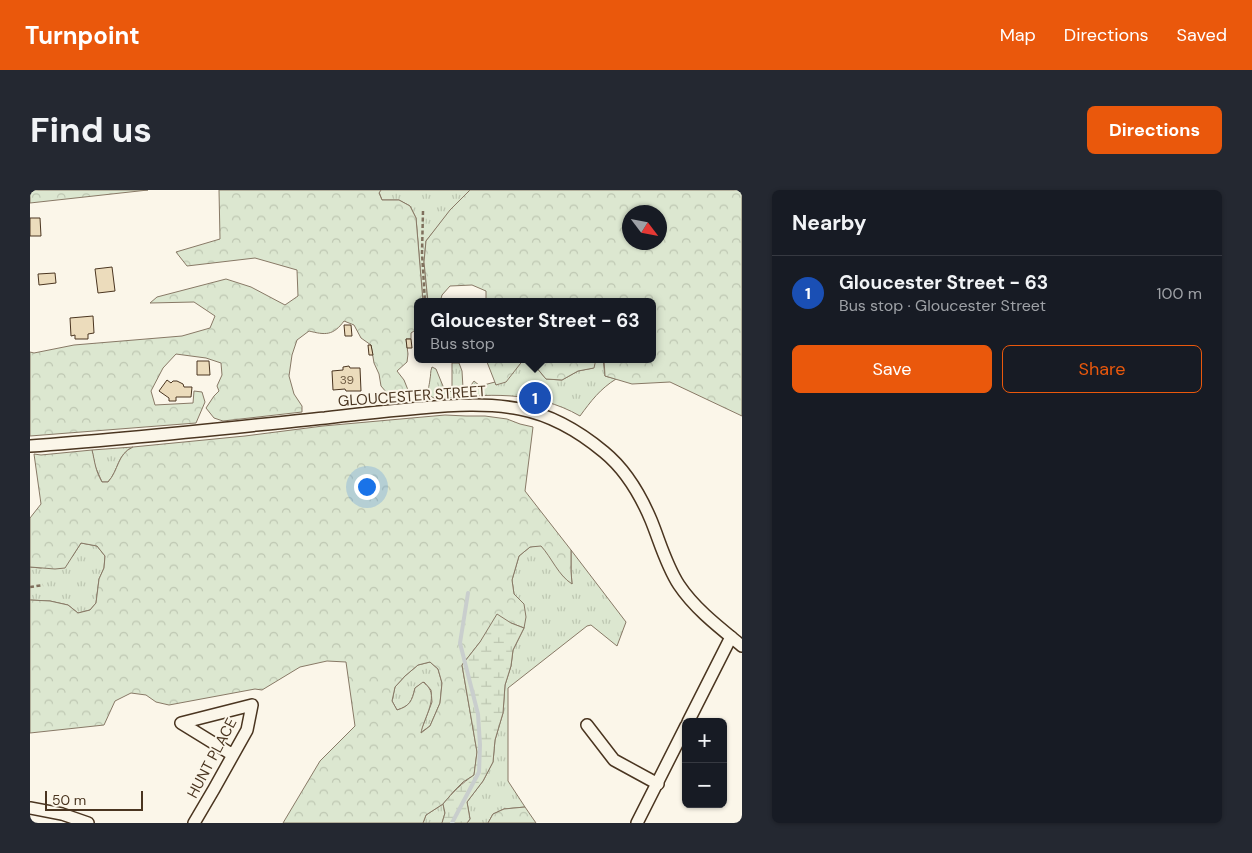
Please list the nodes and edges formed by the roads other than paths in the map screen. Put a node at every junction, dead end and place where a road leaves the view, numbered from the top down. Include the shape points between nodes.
1 (30, 446) edge
2 (731, 637) junction
3 (742, 646) edge
4 (690, 718) edge
5 (587, 725) dead end
6 (682, 734) edge
7 (233, 755) junction
8 (658, 784) junction
9 (30, 808) edge
10 (88, 823) edge
11 (194, 823) edge
12 (638, 823) edge

1 - 2 street, GLOUCESTER STREET via 140,438 441,406 489,406 535,412 570,427 619,466 642,501 680,585 693,602
2 - 3 street, GLOUCESTER STREET
2 - 4 street
5 - 8 street via 614,760
6 - 8 street
7 - 7 street, HUNT PLACE via 247,730 252,705 181,723
7 - 11 street, HUNT PLACE
8 - 12 street
9 - 10 street

